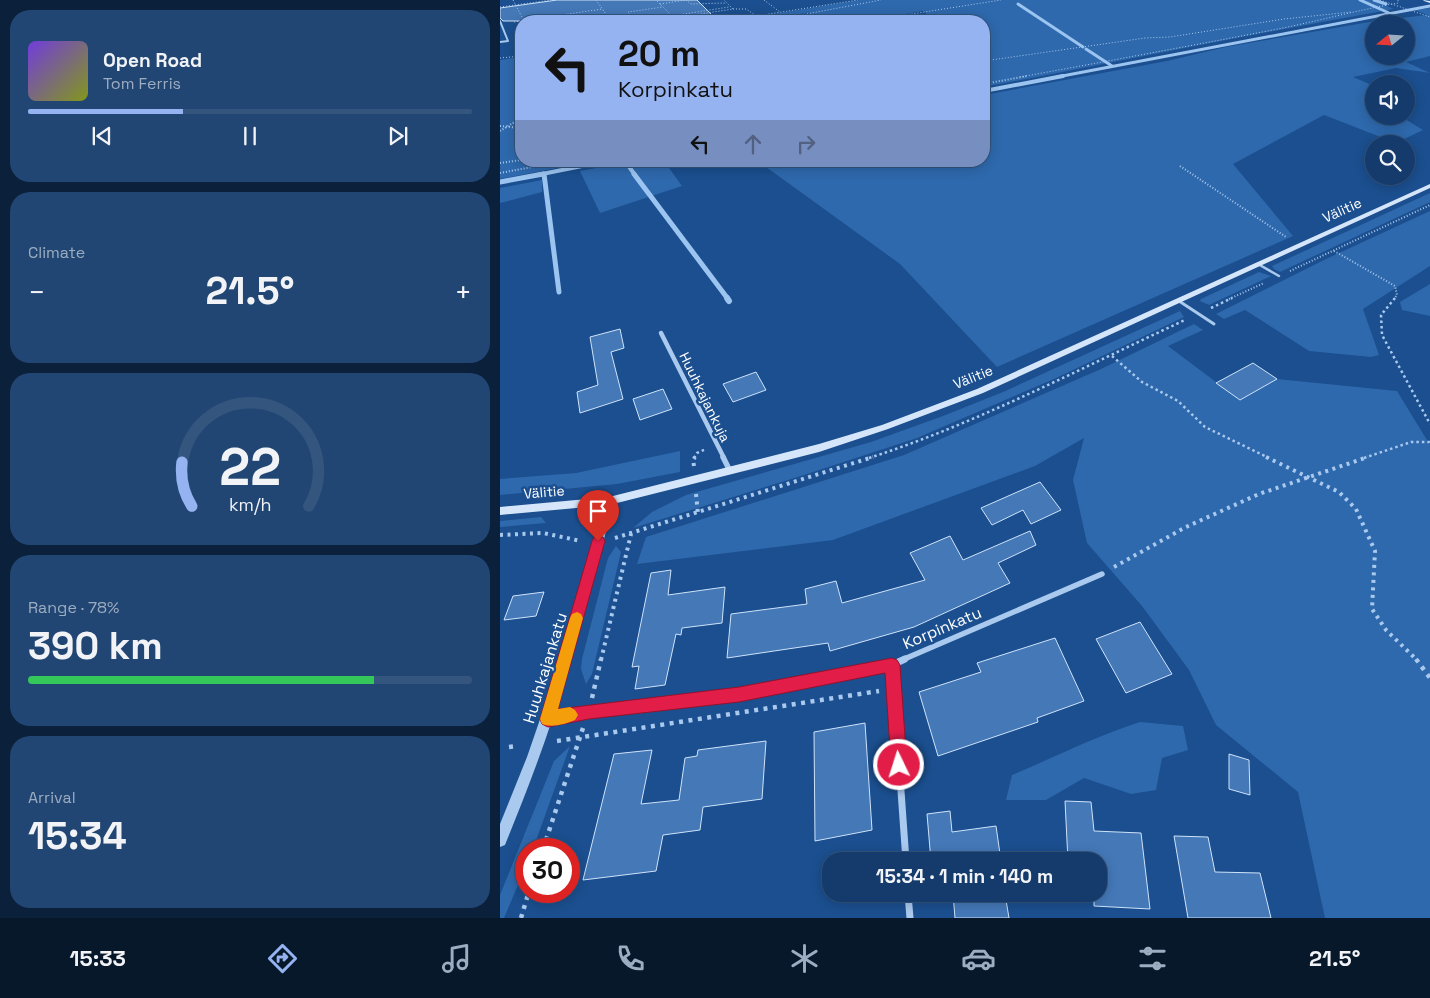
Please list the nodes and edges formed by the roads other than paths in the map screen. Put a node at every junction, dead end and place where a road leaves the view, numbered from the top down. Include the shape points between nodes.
1 (1425, 0) edge
2 (1430, 2) edge
3 (500, 23) edge
4 (500, 42) edge
5 (1430, 186) edge
6 (1258, 264) junction
7 (1279, 276) dead end
8 (1179, 301) junction
9 (1214, 324) dead end
10 (661, 333) dead end
11 (730, 472) junction
12 (609, 501) junction
13 (500, 511) edge
14 (1102, 574) road end
15 (892, 665) junction
16 (548, 719) junction
17 (500, 840) edge
18 (905, 852) edge
19 (909, 902) edge
20 (910, 918) edge

1 - 2 main road
3 - 4 lane via 508,41
5 - 6 main road, Välitie
6 - 7 lane
6 - 8 main road, Välitie
8 - 9 lane
8 - 11 main road, Välitie via 980,391 885,427
10 - 11 street, Huuhkajankuja
11 - 12 main road, Välitie
12 - 13 main road, Välitie
12 - 16 street, Huuhkajankatu
14 - 15 street, Korpinkatu
15 - 16 street, Korpinkatu via 739,694
15 - 18 street
16 - 17 street, Huuhkajankatu
19 - 20 street

